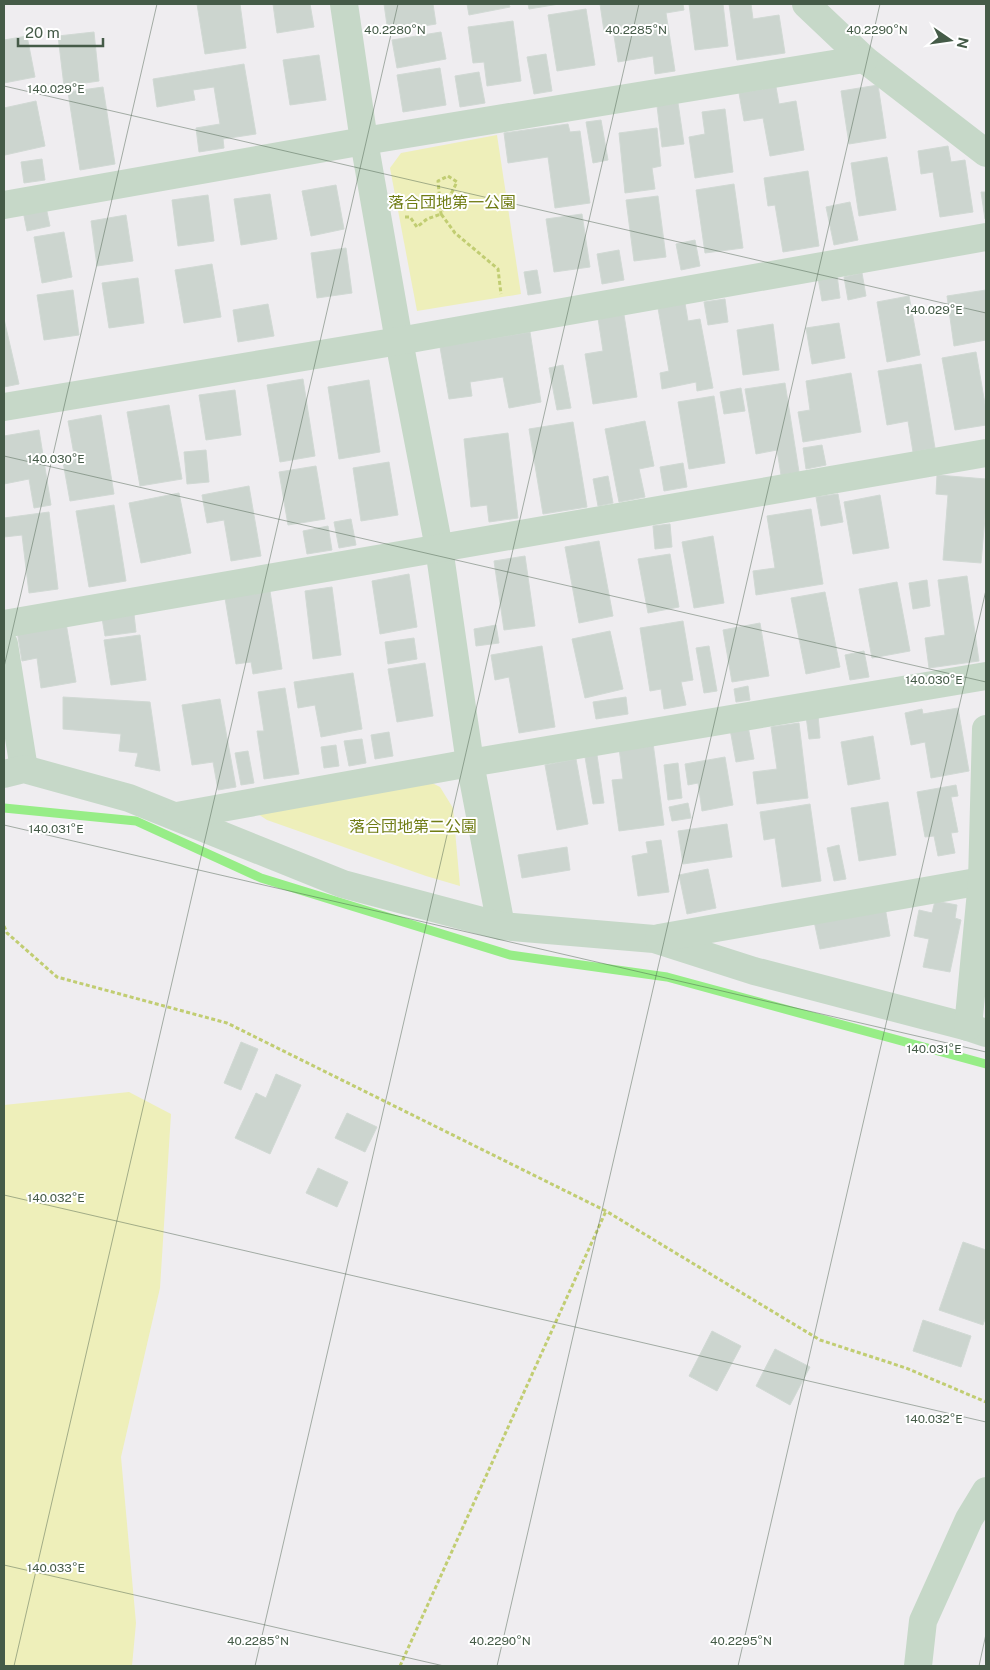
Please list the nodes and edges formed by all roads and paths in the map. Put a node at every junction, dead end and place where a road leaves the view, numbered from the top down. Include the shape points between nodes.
1 (344, 4) edge
2 (806, 4) edge
3 (864, 59) junction
4 (364, 141) junction
5 (986, 153) edge
6 (4, 205) edge
7 (441, 214) junction
8 (400, 218) dead end
9 (986, 237) edge
10 (501, 297) dead end
11 (399, 341) junction
12 (4, 407) edge
13 (986, 453) edge
14 (439, 548) junction
15 (4, 624) edge
16 (4, 644) edge
17 (986, 676) edge
18 (986, 730) edge
19 (470, 763) junction
20 (14, 771) edge
21 (177, 816) junction
22 (982, 881) junction
23 (4, 926) edge
24 (501, 926) junction
25 (654, 939) junction
26 (977, 1030) edge
27 (606, 1211) junction
28 (986, 1402) edge
29 (986, 1492) edge
30 (400, 1666) edge
31 (918, 1666) edge

1 - 4 street
2 - 3 street
3 - 4 street
3 - 5 street
4 - 6 street
4 - 11 street
7 - 7 path via 438,181 448,176 457,182
7 - 8 path via 416,227 410,217
7 - 10 path via 455,233 498,270
9 - 11 street
11 - 12 street
11 - 14 street
13 - 14 street
14 - 15 street
14 - 19 street
16 - 20 street
17 - 19 street
18 - 22 street
19 - 21 street
19 - 24 street
20 - 21 street via 129,798
21 - 24 street via 343,884
22 - 25 street
22 - 26 street
23 - 27 path via 57,977 228,1023
24 - 25 street
25 - 26 street via 754,971
27 - 28 path via 820,1340 906,1368
27 - 30 path
29 - 31 street via 969,1519 923,1621

